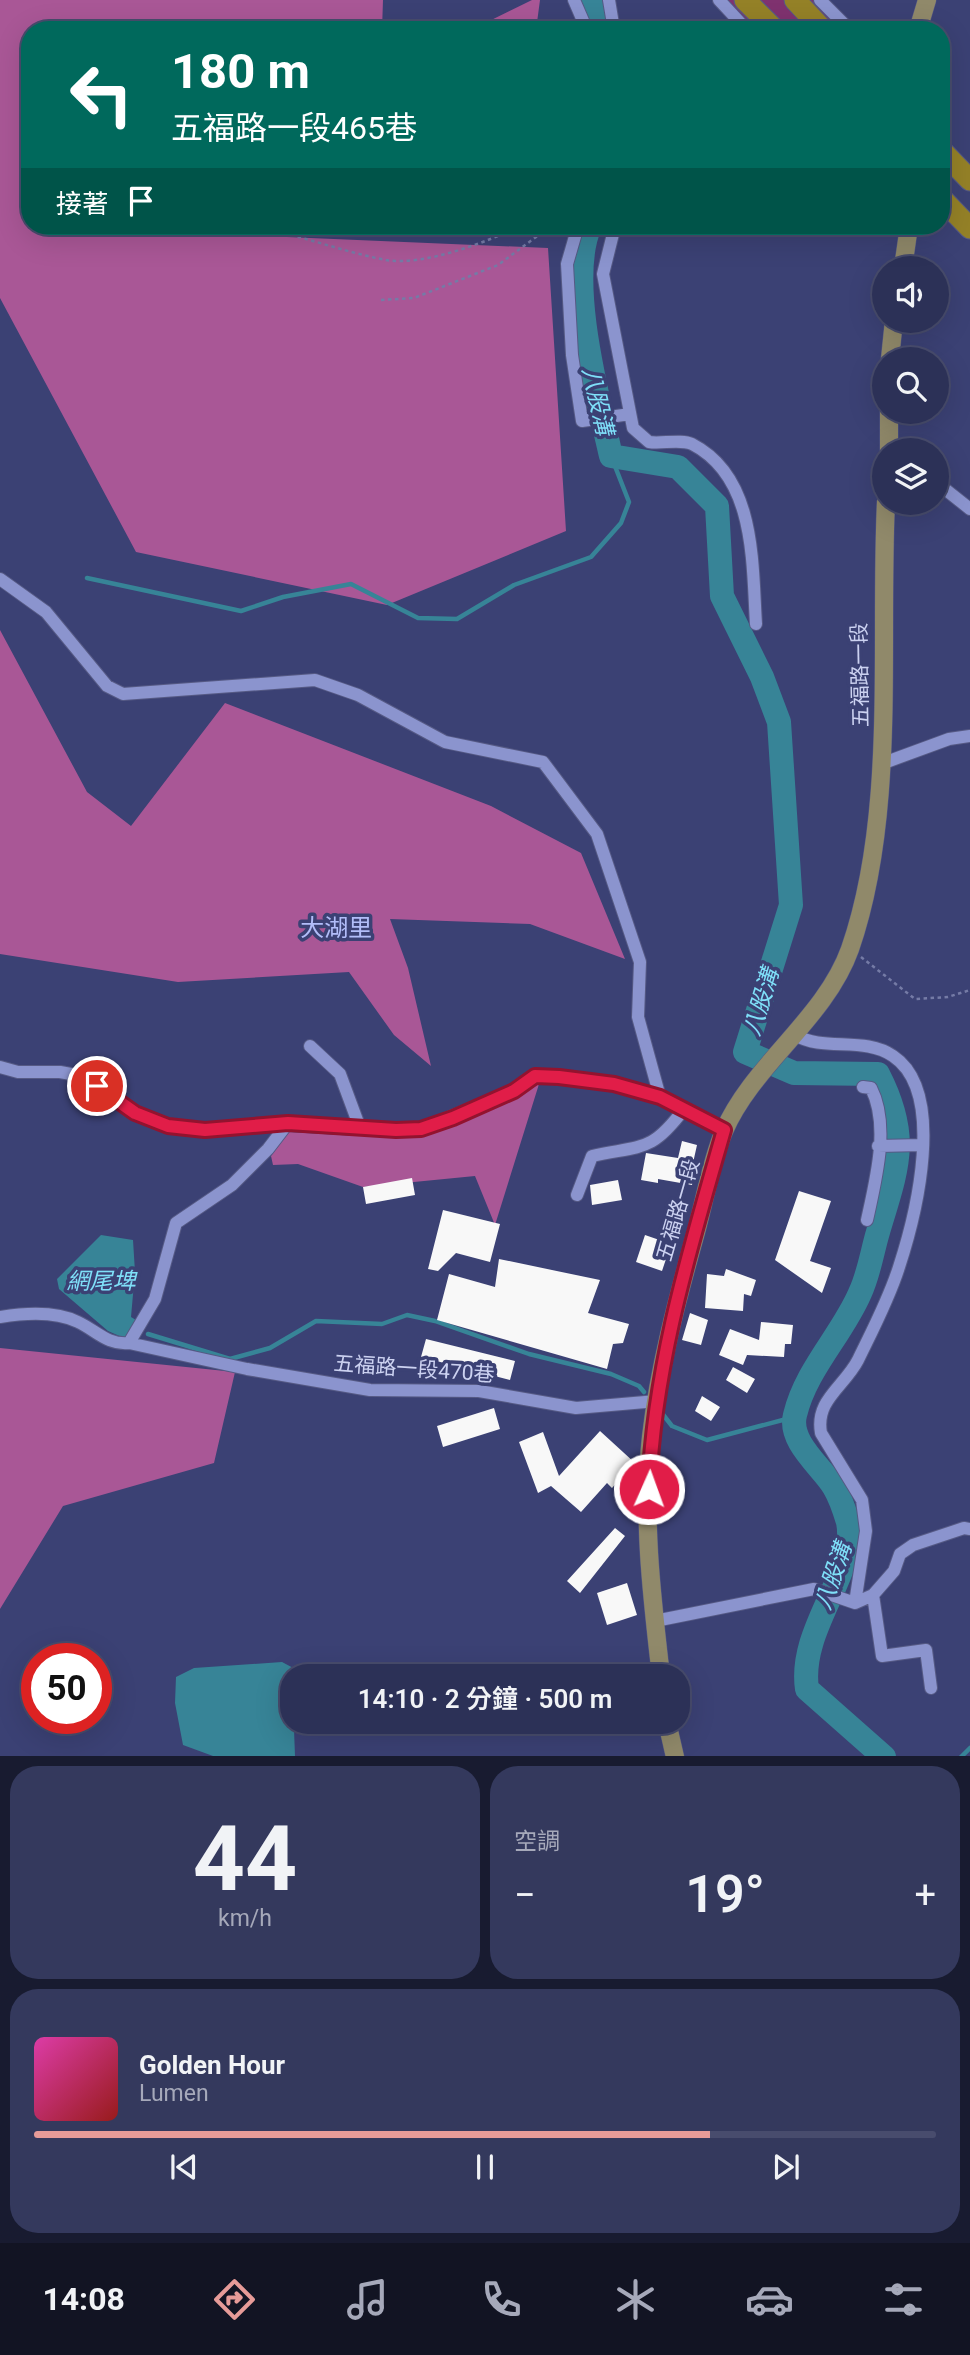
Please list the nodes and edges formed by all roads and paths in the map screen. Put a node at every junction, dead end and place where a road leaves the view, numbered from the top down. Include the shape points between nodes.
1 (575, 0) edge
2 (609, 0) edge
3 (719, 0) edge
4 (745, 0) edge
5 (794, 0) edge
6 (820, 0) edge
7 (927, 0) edge
8 (583, 21) edge
9 (612, 21) edge
10 (739, 21) edge
11 (766, 21) edge
12 (814, 21) edge
13 (841, 21) edge
14 (921, 21) edge
15 (950, 159) edge
16 (970, 180) edge
17 (950, 207) edge
18 (970, 228) edge
19 (291, 235) dead end
20 (501, 235) edge
21 (539, 235) edge
22 (575, 235) edge
23 (613, 235) edge
24 (908, 235) edge
25 (905, 256) edge
26 (381, 300) dead end
27 (630, 414) dead end
28 (949, 492) edge
29 (970, 509) edge
30 (885, 515) edge
31 (0, 579) edge
32 (756, 624) dead end
33 (970, 736) edge
34 (881, 764) junction
35 (850, 949) junction
36 (970, 990) edge
37 (795, 1034) junction
38 (310, 1046) dead end
39 (0, 1066) edge
40 (863, 1087) dead end
41 (660, 1097) junction
42 (684, 1110) junction
43 (288, 1123) junction
44 (360, 1128) junction
45 (724, 1130) junction
46 (922, 1145) junction
47 (878, 1146) junction
48 (577, 1195) dead end
49 (867, 1220) dead end
50 (0, 1317) edge
51 (129, 1343) junction
52 (657, 1401) junction
53 (970, 1530) edge
54 (873, 1595) junction
55 (855, 1603) junction
56 (655, 1621) junction
57 (660, 1664) edge
58 (931, 1688) dead end
59 (670, 1734) edge
60 (675, 1756) edge

1 - 8 lane
2 - 9 lane
3 - 10 lane
4 - 11 highway
5 - 12 highway
6 - 13 lane
7 - 14 main road
15 - 16 highway
17 - 18 highway
19 - 20 path via 387,260 411,261
21 - 26 path via 498,265 415,298
22 - 27 lane via 567,264 572,355 582,421
23 - 32 lane via 603,274 634,428 649,442 689,443 724,468 739,494 751,558
24 - 25 main road
28 - 29 lane
30 - 34 main road, 五福路一段
31 - 41 lane via 46,612 107,686 123,694 315,680 358,695 445,742 543,762 597,834 640,961 638,1017
33 - 34 lane
34 - 35 main road, 五福路一段 via 871,856
35 - 36 path via 915,999
35 - 37 main road, 五福路一段 via 838,975
37 - 45 main road, 五福路一段
37 - 46 lane via 805,1040 870,1047 891,1054 904,1065 921,1096
38 - 44 lane via 340,1074
39 - 43 lane via 18,1072 82,1076 135,1113 168,1126 205,1130
40 - 47 lane via 871,1088 880,1106
41 - 42 lane
41 - 44 lane via 614,1084 535,1076 514,1091 421,1129
42 - 45 lane
42 - 48 lane via 664,1135 646,1147 592,1156
43 - 44 lane
43 - 51 lane via 232,1185 176,1223 155,1299
45 - 52 main road, 五福路一段 via 669,1328
46 - 47 lane
46 - 55 lane via 918,1192 898,1270 856,1363 822,1406 818,1420 821,1433 862,1500 866,1531
47 - 49 lane
50 - 51 lane, 五福路一段470巷 via 56,1315 116,1344
51 - 52 lane, 五福路一段470巷 via 370,1390 479,1391 576,1408
52 - 56 main road, 五福路一段 via 648,1514
53 - 54 lane via 913,1545 900,1554 894,1571
54 - 55 lane
54 - 58 lane via 882,1656 926,1650
55 - 56 lane via 814,1589
56 - 57 main road, 五福路一段
59 - 60 main road

